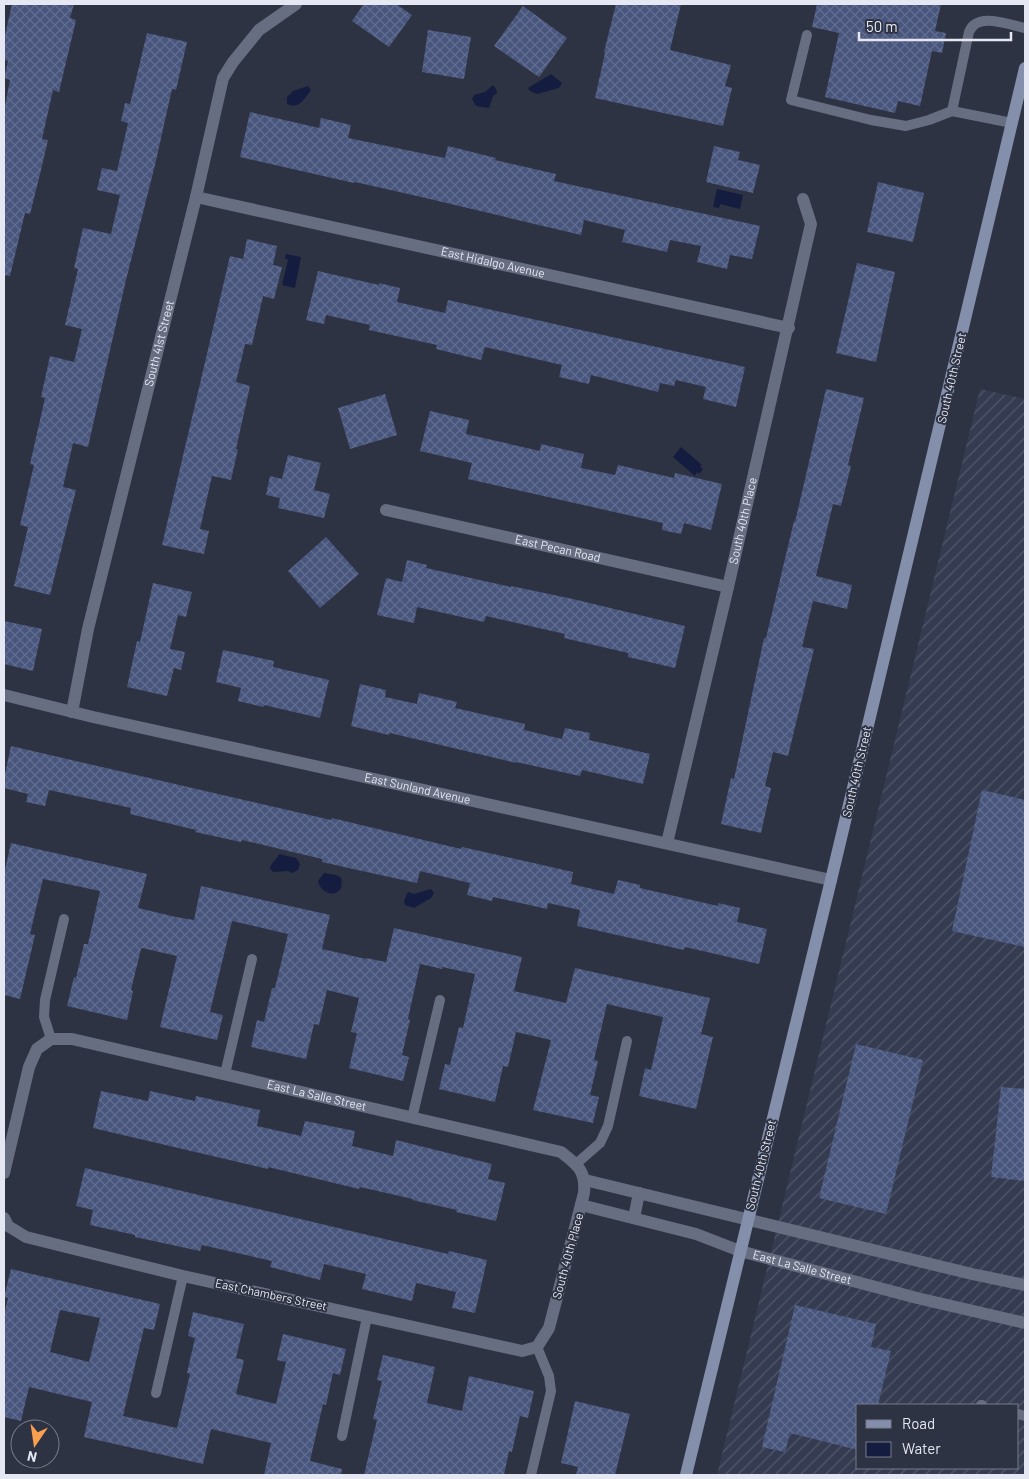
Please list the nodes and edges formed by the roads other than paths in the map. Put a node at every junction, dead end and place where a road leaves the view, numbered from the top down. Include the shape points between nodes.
1 (296, 4) edge
2 (1025, 28) edge
3 (807, 35) dead end
4 (1025, 68) edge
5 (952, 111) junction
6 (1012, 123) junction
7 (196, 197) junction
8 (804, 199) dead end
9 (789, 328) junction
10 (386, 510) dead end
11 (728, 587) junction
12 (4, 695) edge
13 (72, 712) junction
14 (667, 843) junction
15 (831, 880) junction
16 (64, 919) dead end
17 (252, 959) dead end
18 (440, 1000) dead end
19 (51, 1039) junction
20 (628, 1041) dead end
21 (225, 1074) junction
22 (412, 1118) junction
23 (576, 1164) junction
24 (4, 1173) edge
25 (585, 1180) junction
26 (639, 1193) junction
27 (581, 1205) junction
28 (634, 1218) junction
29 (747, 1219) junction
30 (5, 1226) edge
31 (740, 1251) junction
32 (183, 1276) junction
33 (1025, 1285) edge
34 (368, 1317) junction
35 (1025, 1323) edge
36 (537, 1347) junction
37 (156, 1393) dead end
38 (342, 1436) dead end
39 (531, 1475) edge
40 (686, 1475) edge

1 - 7 street, South 41st Street via 259,30 223,78
2 - 5 lane via 985,20 974,24 969,32
3 - 5 lane via 791,100 906,126
4 - 6 main road, South 40th Street
5 - 6 lane
6 - 15 main road, South 40th Street
7 - 9 street, East Hidalgo Avenue
7 - 13 street, South 41st Street via 88,628
8 - 9 street, South 40th Place via 811,224
9 - 11 street, South 40th Place
10 - 11 street, East Pecan Road
11 - 14 street, South 40th Place
12 - 13 street, East Sunland Avenue
13 - 14 street, East Sunland Avenue
14 - 15 street, East Sunland Avenue
15 - 29 main road, South 40th Street
16 - 19 lane via 45,1000 44,1016
17 - 21 lane
18 - 22 lane
19 - 21 street, East La Salle Street via 72,1039
19 - 24 street via 37,1049 29,1067
20 - 23 lane via 608,1126 600,1143
21 - 22 street, East La Salle Street
22 - 23 street, East La Salle Street via 561,1152
23 - 25 street
25 - 26 street
25 - 27 street, South 40th Place
26 - 28 street
26 - 29 street
27 - 28 street, East La Salle Street
27 - 36 street, South 40th Place via 549,1328
28 - 31 street, East La Salle Street via 696,1234
29 - 31 main road, South 40th Street
29 - 33 street
30 - 32 street, East Chambers Street via 26,1238
31 - 35 street, East La Salle Street
31 - 40 main road, South 40th Street
32 - 34 street, East Chambers Street
32 - 37 lane
34 - 36 street, East Chambers Street via 522,1351
34 - 38 lane
36 - 39 lane via 549,1376 551,1391

